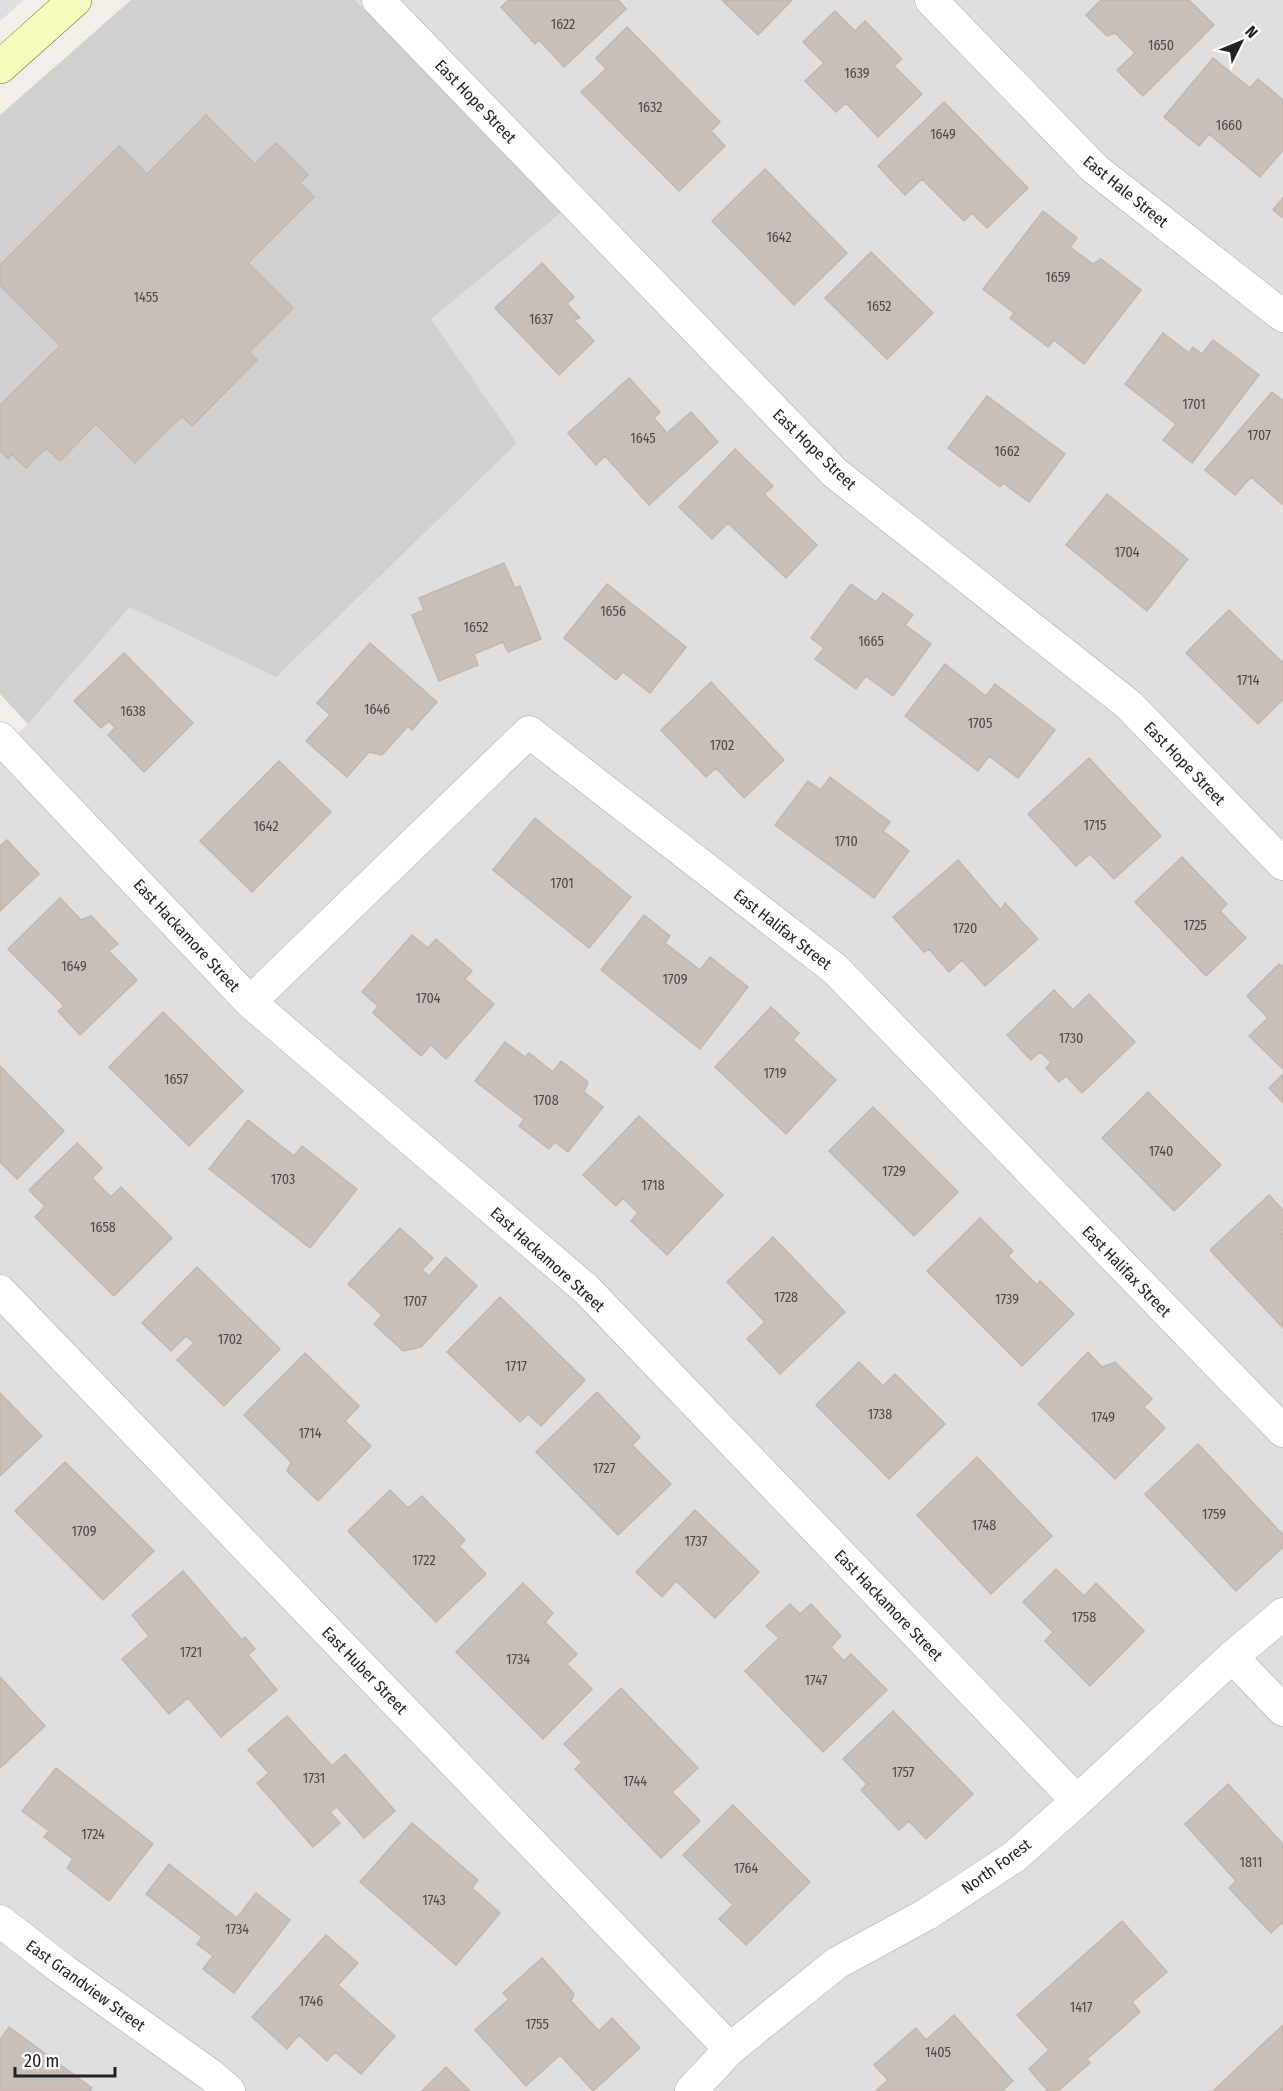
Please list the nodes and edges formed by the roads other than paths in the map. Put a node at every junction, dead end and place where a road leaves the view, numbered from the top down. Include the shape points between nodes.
1 (75, 0) edge
2 (378, 0) edge
3 (932, 0) edge
4 (0, 67) edge
5 (1283, 316) edge
6 (0, 738) edge
7 (1283, 864) edge
8 (250, 1002) junction
9 (0, 1291) edge
10 (1283, 1431) edge
11 (1283, 1614) edge
12 (1232, 1657) junction
13 (1283, 1710) edge
14 (1077, 1801) junction
15 (0, 1921) edge
16 (730, 2049) junction
17 (229, 2091) edge
18 (691, 2091) edge

1 - 4 street
2 - 7 street, East Hope Street via 835,473 1129,705
3 - 5 street, East Hale Street via 1095,169
6 - 8 street, East Hackamore Street
8 - 10 street, East Halifax Street via 529,732 834,969
8 - 14 street, East Hackamore Street via 586,1289
9 - 16 street, East Huber Street
11 - 12 street, North Forest
12 - 13 street
12 - 14 street, North Forest
14 - 16 street, North Forest via 1014,1857 927,1914 837,1963
15 - 17 street, East Grandview Street
16 - 18 street, North Forest

